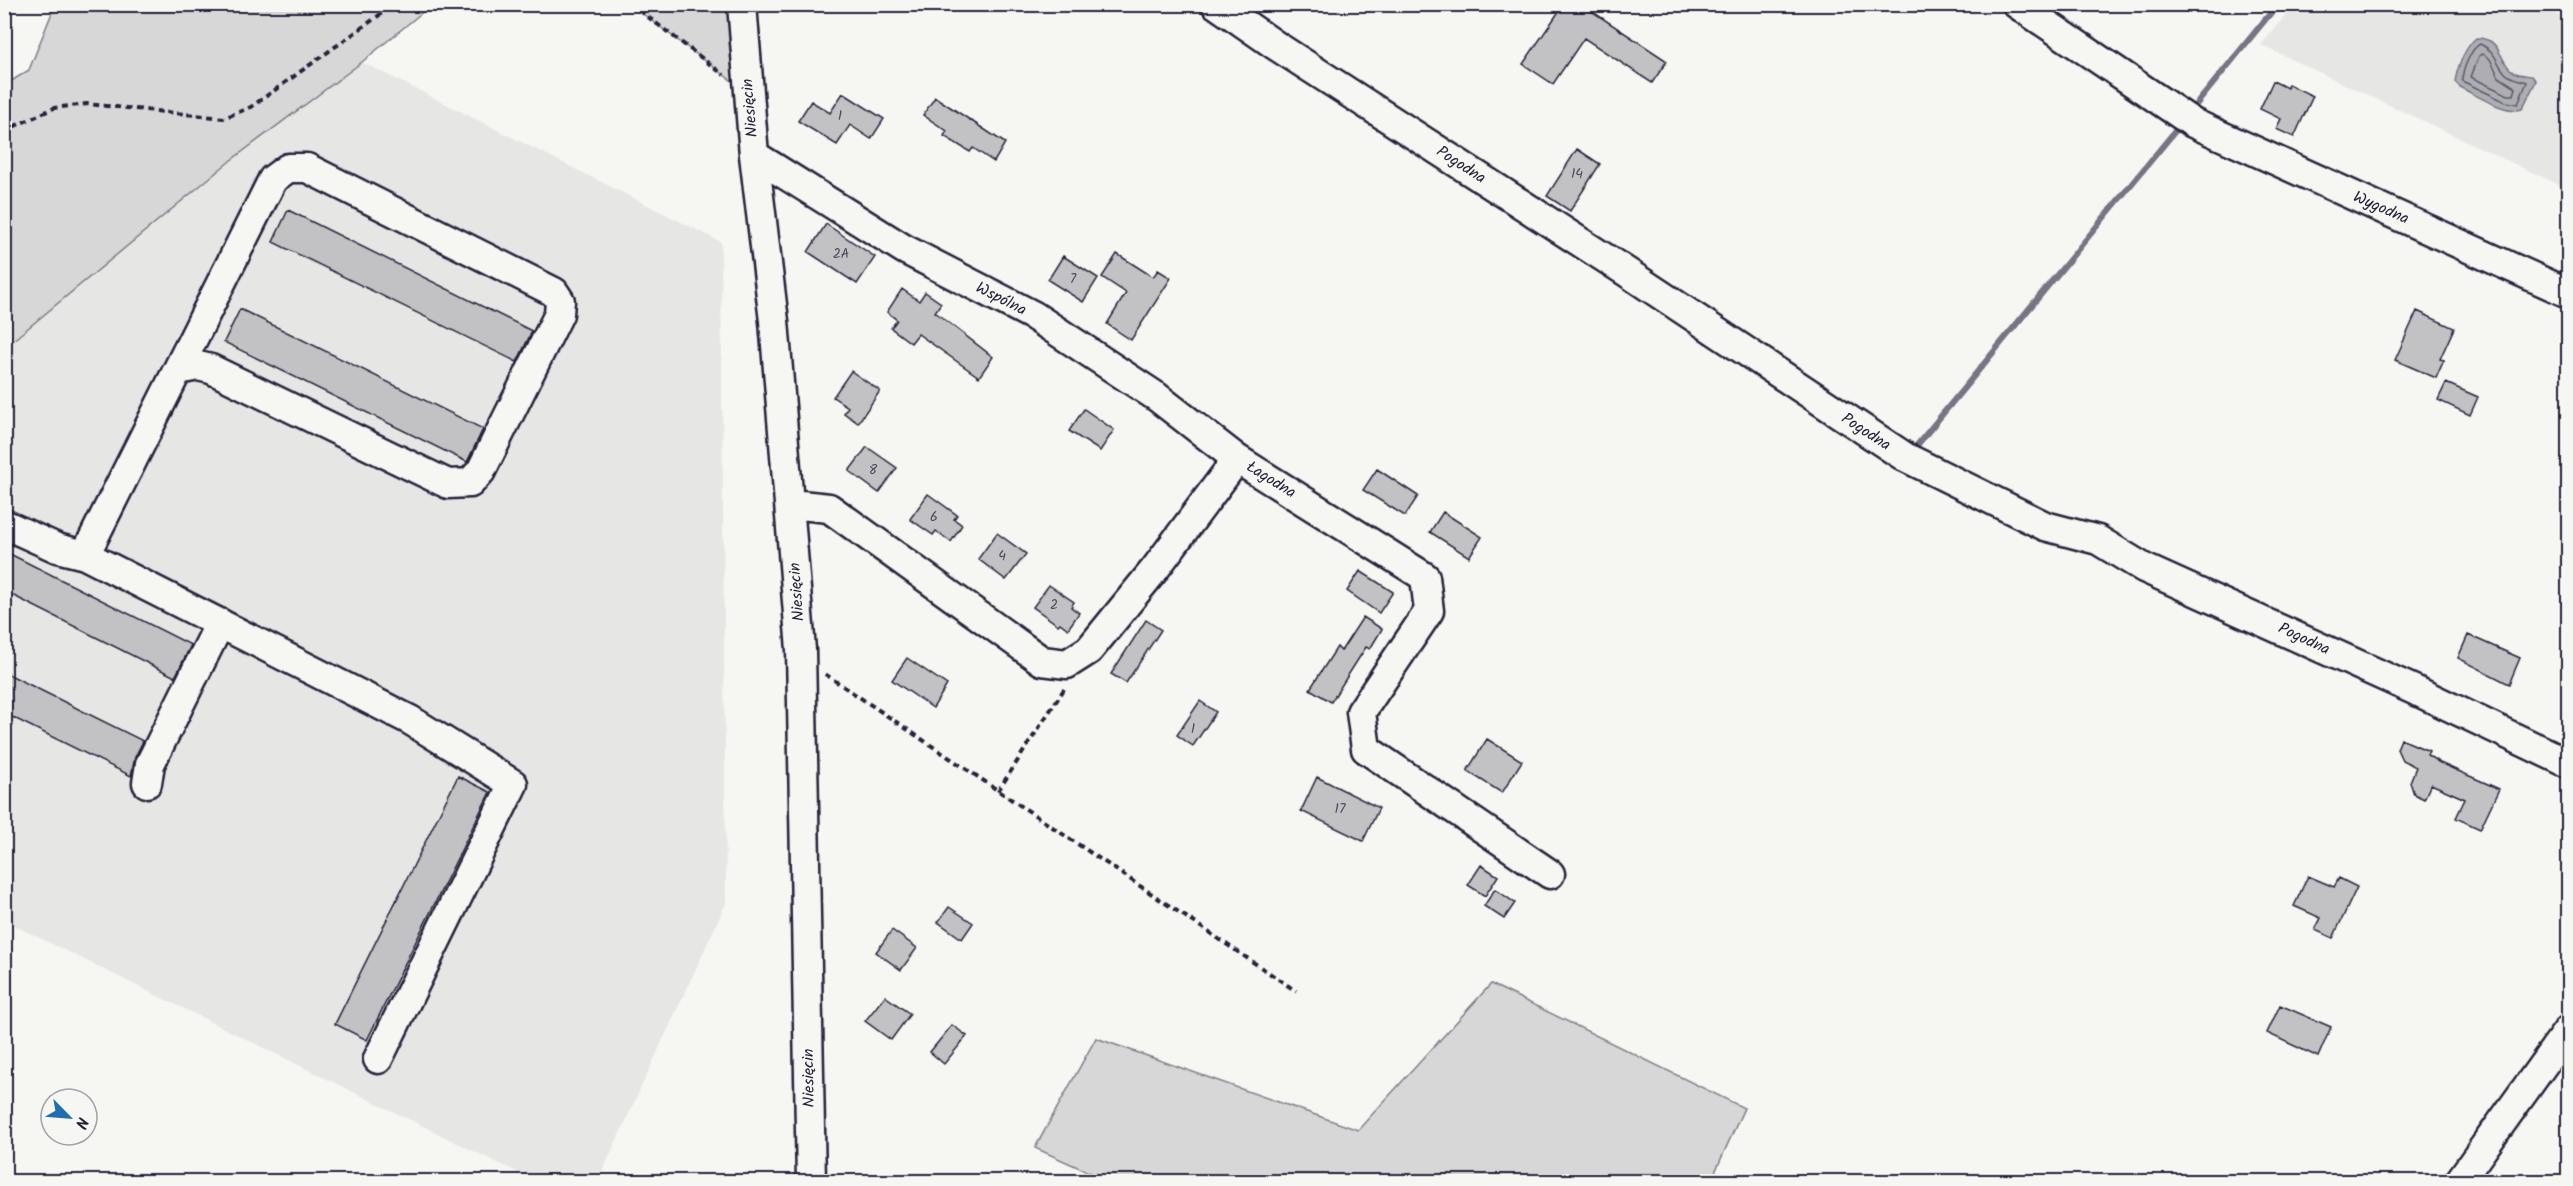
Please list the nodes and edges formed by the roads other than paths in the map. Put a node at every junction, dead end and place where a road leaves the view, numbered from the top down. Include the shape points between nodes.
1 (742, 4) edge
2 (1216, 4) edge
3 (2017, 4) edge
4 (754, 155) junction
5 (2568, 293) edge
6 (177, 370) junction
7 (1238, 459) junction
8 (791, 504) junction
9 (4, 524) edge
10 (85, 555) junction
11 (220, 623) junction
12 (2568, 763) edge
13 (147, 783) dead end
14 (1550, 874) dead end
15 (2568, 1030) edge
16 (378, 1059) dead end
17 (811, 1182) edge
18 (2459, 1182) edge

1 - 4 street, Niesięcin
2 - 12 street, Pogodna via 1905,457 2045,526 2098,540 2144,568
3 - 5 street, Wygodna via 2186,118
4 - 7 street, Wspólna via 903,249 1034,316 1157,397
4 - 8 street, Niesięcin
6 - 6 street via 273,179 288,168 307,168 554,292 560,301 559,314 481,471 470,483 448,484 211,369 198,366
6 - 10 street
7 - 8 street, Łagodna via 1089,650 1067,664 1042,661 829,508
7 - 14 street, Łagodna via 1425,577 1429,611 1361,712 1366,749
8 - 17 street, Niesięcin via 801,666
9 - 10 street via 57,548
10 - 11 street
11 - 13 street via 150,764
11 - 16 street via 410,720 513,784
15 - 18 street

